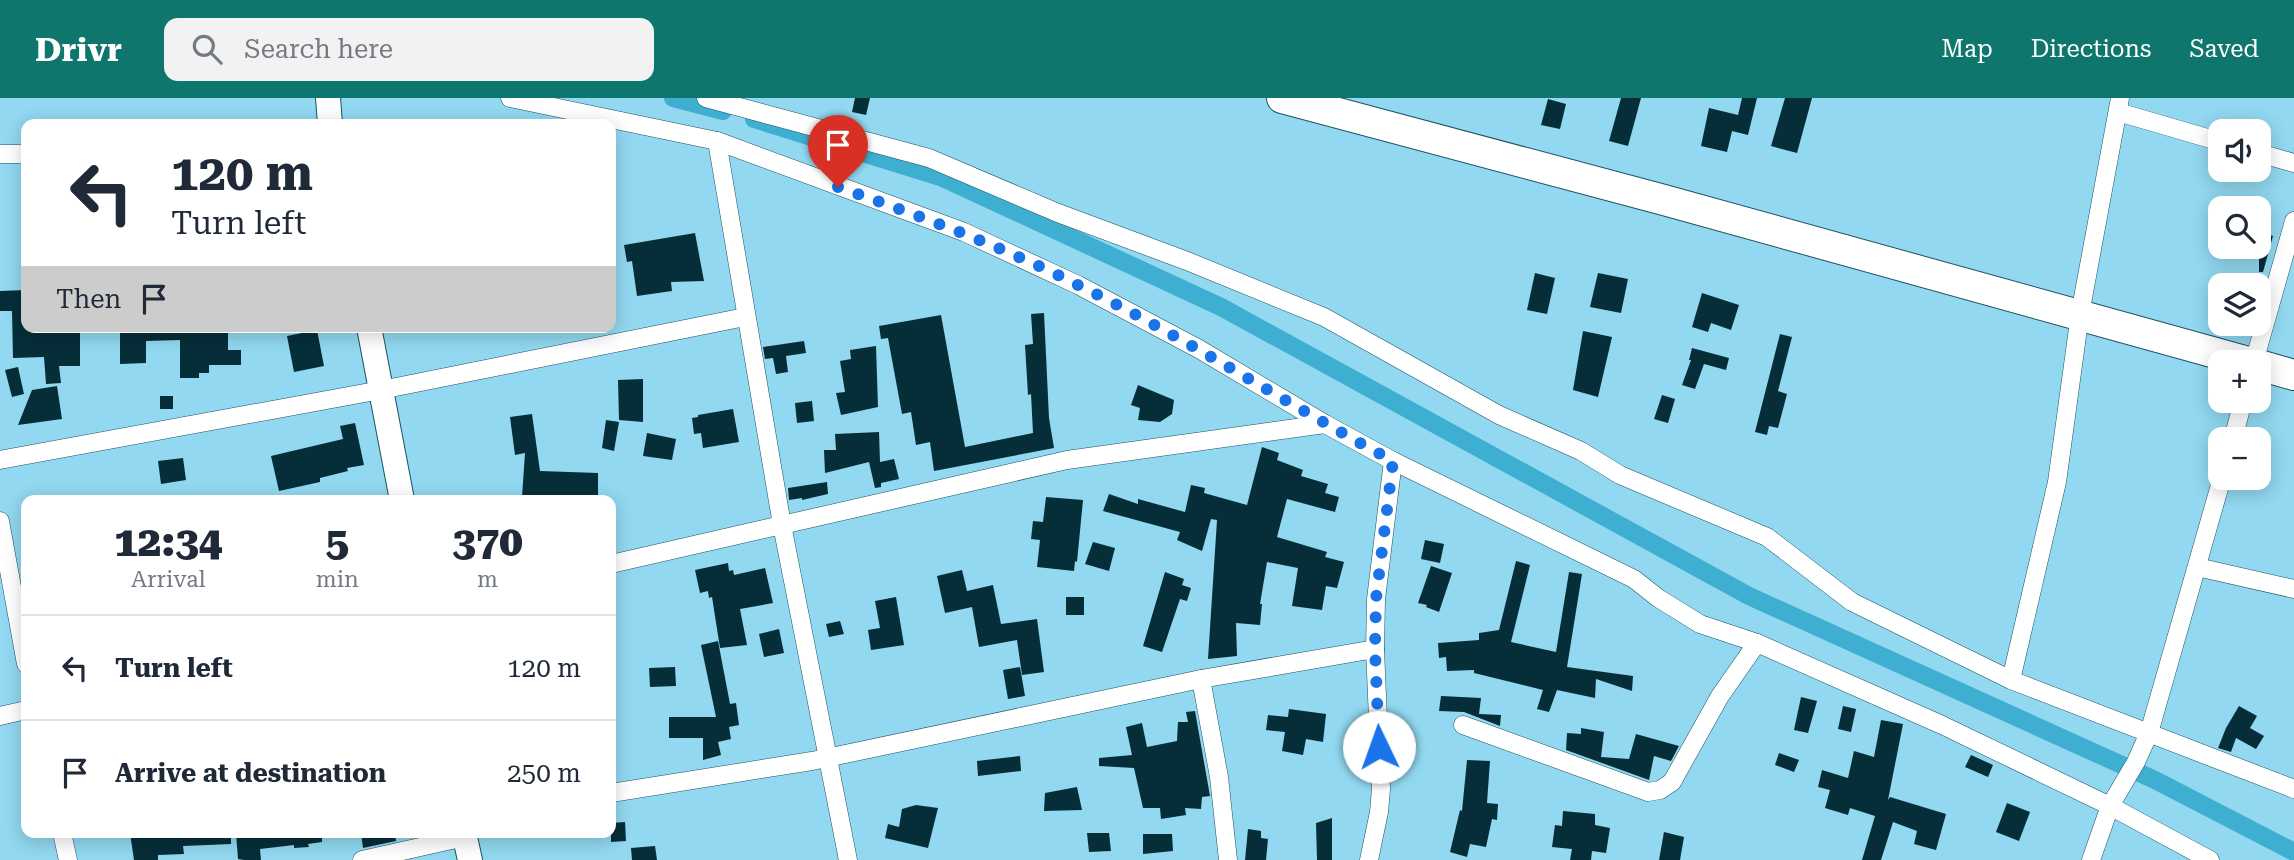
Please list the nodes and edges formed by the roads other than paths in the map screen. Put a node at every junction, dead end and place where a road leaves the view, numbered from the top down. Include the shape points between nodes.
1 (328, 98) edge
2 (510, 98) edge
3 (706, 98) edge
4 (1282, 98) edge
5 (1314, 102) edge
6 (2119, 105) edge
7 (330, 119) edge
8 (611, 119) edge
9 (616, 120) edge
10 (2208, 137) edge
11 (717, 141) junction
12 (0, 154) edge
13 (21, 154) edge
14 (2271, 156) edge
15 (2294, 163) edge
16 (2294, 221) edge
17 (2080, 314) junction
18 (745, 317) junction
19 (370, 333) edge
20 (2257, 350) edge
21 (2208, 351) edge
22 (2271, 368) edge
23 (2294, 375) edge
24 (381, 390) junction
25 (1325, 424) junction
26 (0, 460) edge
27 (1393, 461) junction
28 (2219, 490) edge
29 (401, 495) edge
30 (0, 521) edge
31 (782, 525) junction
32 (616, 563) edge
33 (2197, 567) junction
34 (2294, 589) edge
35 (21, 636) edge
36 (1757, 643) junction
37 (1375, 649) junction
38 (1201, 679) junction
39 (2011, 680) junction
40 (21, 711) edge
41 (0, 716) edge
42 (1463, 725) dead end
43 (2149, 733) junction
44 (828, 758) junction
45 (2294, 789) edge
46 (616, 792) edge
47 (2112, 803) junction
48 (63, 838) edge
49 (466, 843) edge
50 (68, 860) edge
51 (362, 860) edge
52 (848, 860) edge
53 (1228, 860) edge
54 (1369, 860) edge
55 (2091, 860) edge
56 (2210, 860) edge

1 - 7 main road
2 - 8 street
3 - 39 street via 929,158 1324,317 1499,415 1581,451 1620,475 1768,537 1852,602
4 - 5 highway
5 - 17 highway
6 - 10 street
6 - 17 street
9 - 11 street
11 - 18 street
11 - 25 street via 964,233 1078,285 1199,349
12 - 13 street
14 - 15 street
16 - 20 street
17 - 21 highway
17 - 39 street via 2057,482
18 - 24 street
18 - 31 street
19 - 24 main road
22 - 23 highway
24 - 26 street
24 - 29 main road
25 - 27 street
25 - 31 street via 1068,460
27 - 36 street via 1634,579 1700,624
27 - 37 street via 1376,599
28 - 33 street
30 - 35 street
31 - 32 street
31 - 44 street
33 - 34 street
33 - 43 street
36 - 42 street via 1720,696 1672,782 1660,790 1648,792
36 - 47 street
37 - 38 street
37 - 54 street via 1381,789
38 - 44 street
38 - 53 street
39 - 43 street
40 - 41 street
43 - 45 street
43 - 47 street
44 - 46 street
44 - 52 street
47 - 55 street
47 - 56 street
48 - 50 street
49 - 51 street

